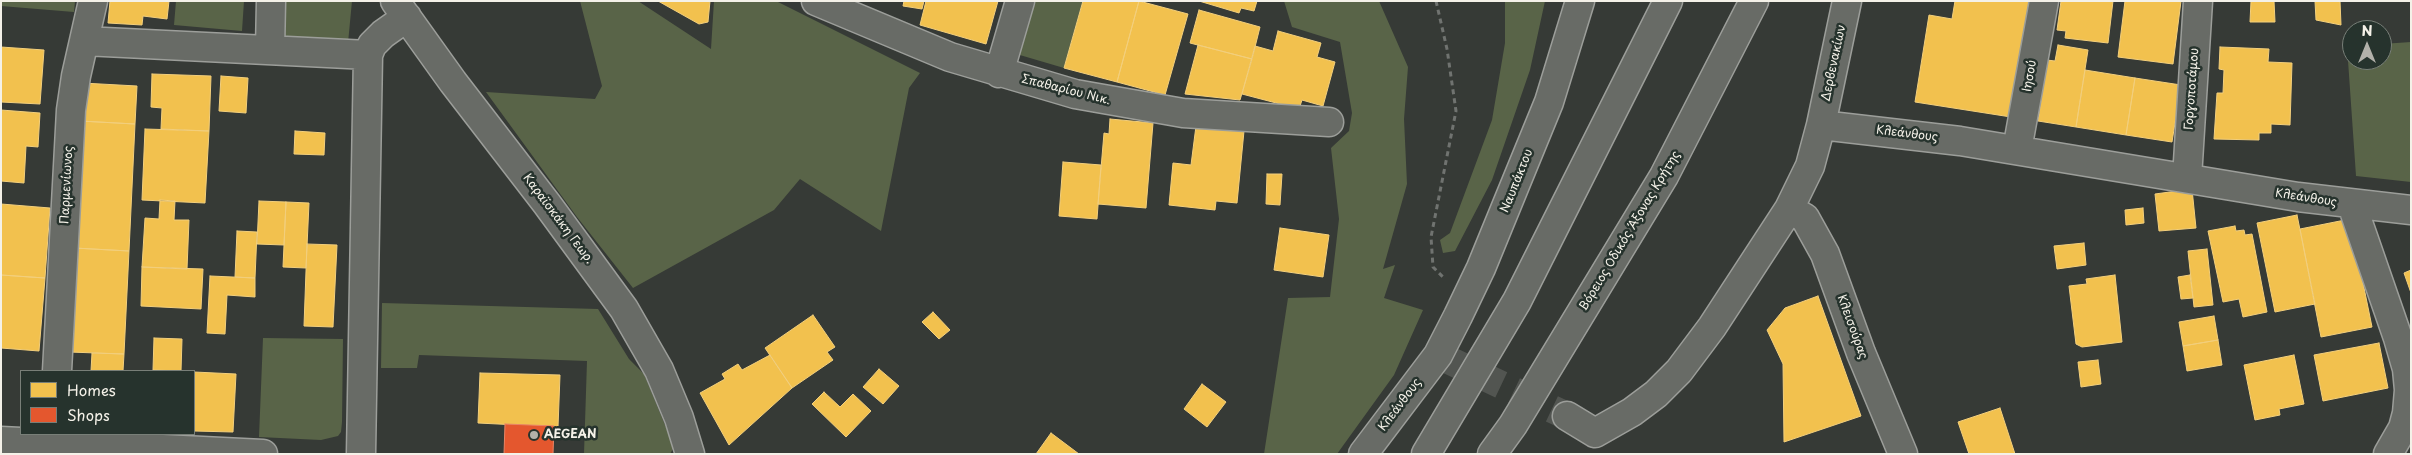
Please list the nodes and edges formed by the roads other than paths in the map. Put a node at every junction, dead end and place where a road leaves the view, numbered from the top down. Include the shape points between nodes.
1 (93, 1) edge
2 (271, 1) edge
3 (1020, 1) edge
4 (1580, 1) edge
5 (1668, 1) edge
6 (1754, 1) edge
7 (1847, 1) edge
8 (2044, 1) edge
9 (2198, 1) edge
10 (819, 2) edge
11 (401, 9) edge
12 (84, 41) junction
13 (270, 50) junction
14 (368, 55) junction
15 (999, 73) junction
16 (1328, 122) dead end
17 (1821, 125) junction
18 (2017, 150) junction
19 (2187, 178) junction
20 (2352, 205) junction
21 (1789, 209) junction
22 (2411, 210) edge
23 (1438, 355) joint
24 (57, 370) edge
25 (1567, 416) tunnel mouth
26 (53, 438) edge
27 (1, 441) edge
28 (1596, 443) edge
29 (218, 452) edge
30 (262, 454) edge
31 (361, 454) edge
32 (690, 454) edge
33 (1363, 454) edge
34 (1426, 454) edge
35 (1492, 454) edge
36 (1903, 454) edge
37 (2388, 454) edge

1 - 12 main road, Παρμενίωνος
2 - 13 main road
3 - 15 main road
4 - 23 main road, Ναυπάκτου via 1549,102 1469,293
5 - 34 main road via 1517,301
6 - 35 main road, Βόρειος Οδικός Άξονας Κρήτης via 1664,176 1513,425
7 - 17 main road, Δερβενακίων
8 - 18 main road, Ιησού
9 - 19 main road, Γοργοποτάμου
10 - 15 main road, Σπαθαρίου Νικ. via 898,37
11 - 14 main road via 372,45
11 - 32 main road, Καραϊσκάκη Γεωρ. via 624,309 659,370 680,418
12 - 13 main road
12 - 24 main road, Παρμενίωνος via 71,110
13 - 14 main road
14 - 31 main road
15 - 16 main road, Σπαθαρίου Νικ. via 1075,94 1148,108
17 - 18 main road, Κλεάνθους
17 - 21 main road via 1810,166
18 - 19 main road, Κλεάνθους
19 - 20 main road, Κλεάνθους
20 - 22 main road, Κλεάνθους
20 - 37 main road via 2398,338 2407,374 2407,413
21 - 28 main road via 1679,371
21 - 36 main road, Κλεισούρας via 1809,223 1826,254 1861,353
23 - 33 main road, Κλεάνθους
25 - 28 main road
26 - 27 main road
26 - 29 main road
29 - 30 main road

